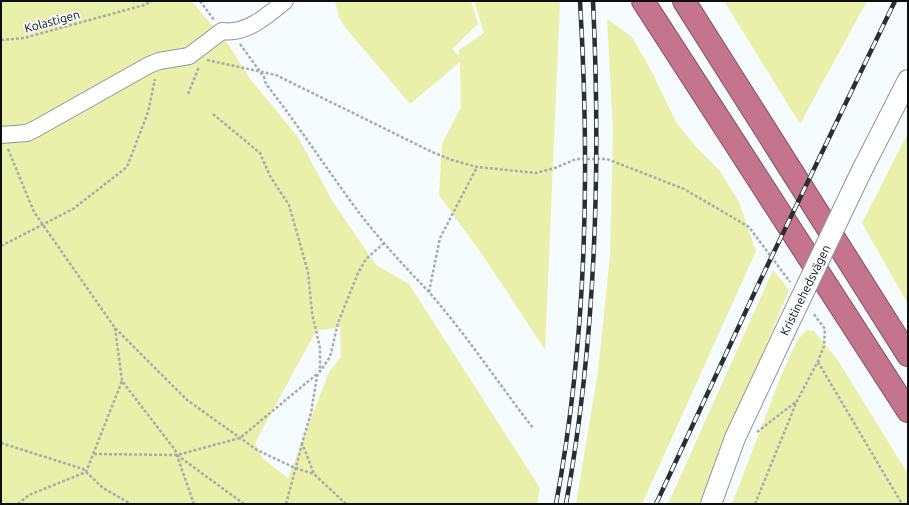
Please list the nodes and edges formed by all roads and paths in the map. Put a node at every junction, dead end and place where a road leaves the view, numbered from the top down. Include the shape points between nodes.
1 (152, 1) edge
2 (200, 1) edge
3 (285, 1) edge
4 (644, 1) edge
5 (684, 1) edge
6 (227, 32) junction
7 (1, 40) edge
8 (196, 58) junction
9 (159, 61) junction
10 (259, 70) junction
11 (908, 80) edge
12 (188, 94) dead end
13 (213, 114) dead end
14 (2, 135) edge
15 (477, 167) junction
16 (42, 225) junction
17 (383, 244) junction
18 (1, 246) edge
19 (791, 284) dead end
20 (428, 292) junction
21 (810, 310) dead end
22 (115, 328) junction
23 (908, 354) edge
24 (818, 361) junction
25 (317, 375) junction
26 (122, 381) junction
27 (797, 401) junction
28 (908, 411) edge
29 (533, 428) dead end
30 (756, 433) dead end
31 (240, 438) junction
32 (1, 443) edge
33 (302, 443) junction
34 (94, 454) junction
35 (177, 455) junction
36 (295, 468) junction
37 (86, 472) junction
38 (314, 474) junction
39 (18, 504) edge
40 (131, 504) edge
41 (194, 504) edge
42 (244, 504) edge
43 (286, 504) edge
44 (346, 504) edge
45 (711, 504) edge
46 (755, 504) edge
47 (902, 504) edge

1 - 7 path, Kolastigen via 24,38
2 - 6 path
3 - 6 street via 258,21
4 - 28 highway
5 - 23 highway
6 - 8 street
6 - 10 path
8 - 9 street
8 - 10 path
8 - 12 path
9 - 14 street via 37,128 26,133
9 - 16 path via 148,112 127,166 73,209
10 - 15 path via 284,79 432,152
10 - 17 path via 266,84
11 - 45 street, Kristinehedsvägen, bridge via 862,170 735,438
13 - 25 path via 260,153 270,176 289,205 308,272 312,313 320,348 320,367
14 - 16 path via 34,212
15 - 19 path via 536,173 576,158 607,159 684,189 748,227
15 - 20 path via 440,238
16 - 18 path
16 - 22 path
17 - 20 path
17 - 25 path via 366,259 358,273 338,323 330,357
20 - 29 path via 480,356
21 - 24 path via 825,329 824,346
22 - 26 path
22 - 31 path via 187,400
24 - 27 path
24 - 47 path
25 - 31 path
25 - 33 path via 311,413
26 - 34 path
26 - 35 path
27 - 30 path
27 - 46 path
31 - 35 path
31 - 36 path via 257,450
32 - 37 path
33 - 36 path
33 - 38 path
34 - 35 path
34 - 37 path
35 - 41 path
35 - 42 path
36 - 38 path
36 - 43 path
37 - 39 path via 29,495
37 - 40 path via 103,488
38 - 44 path

